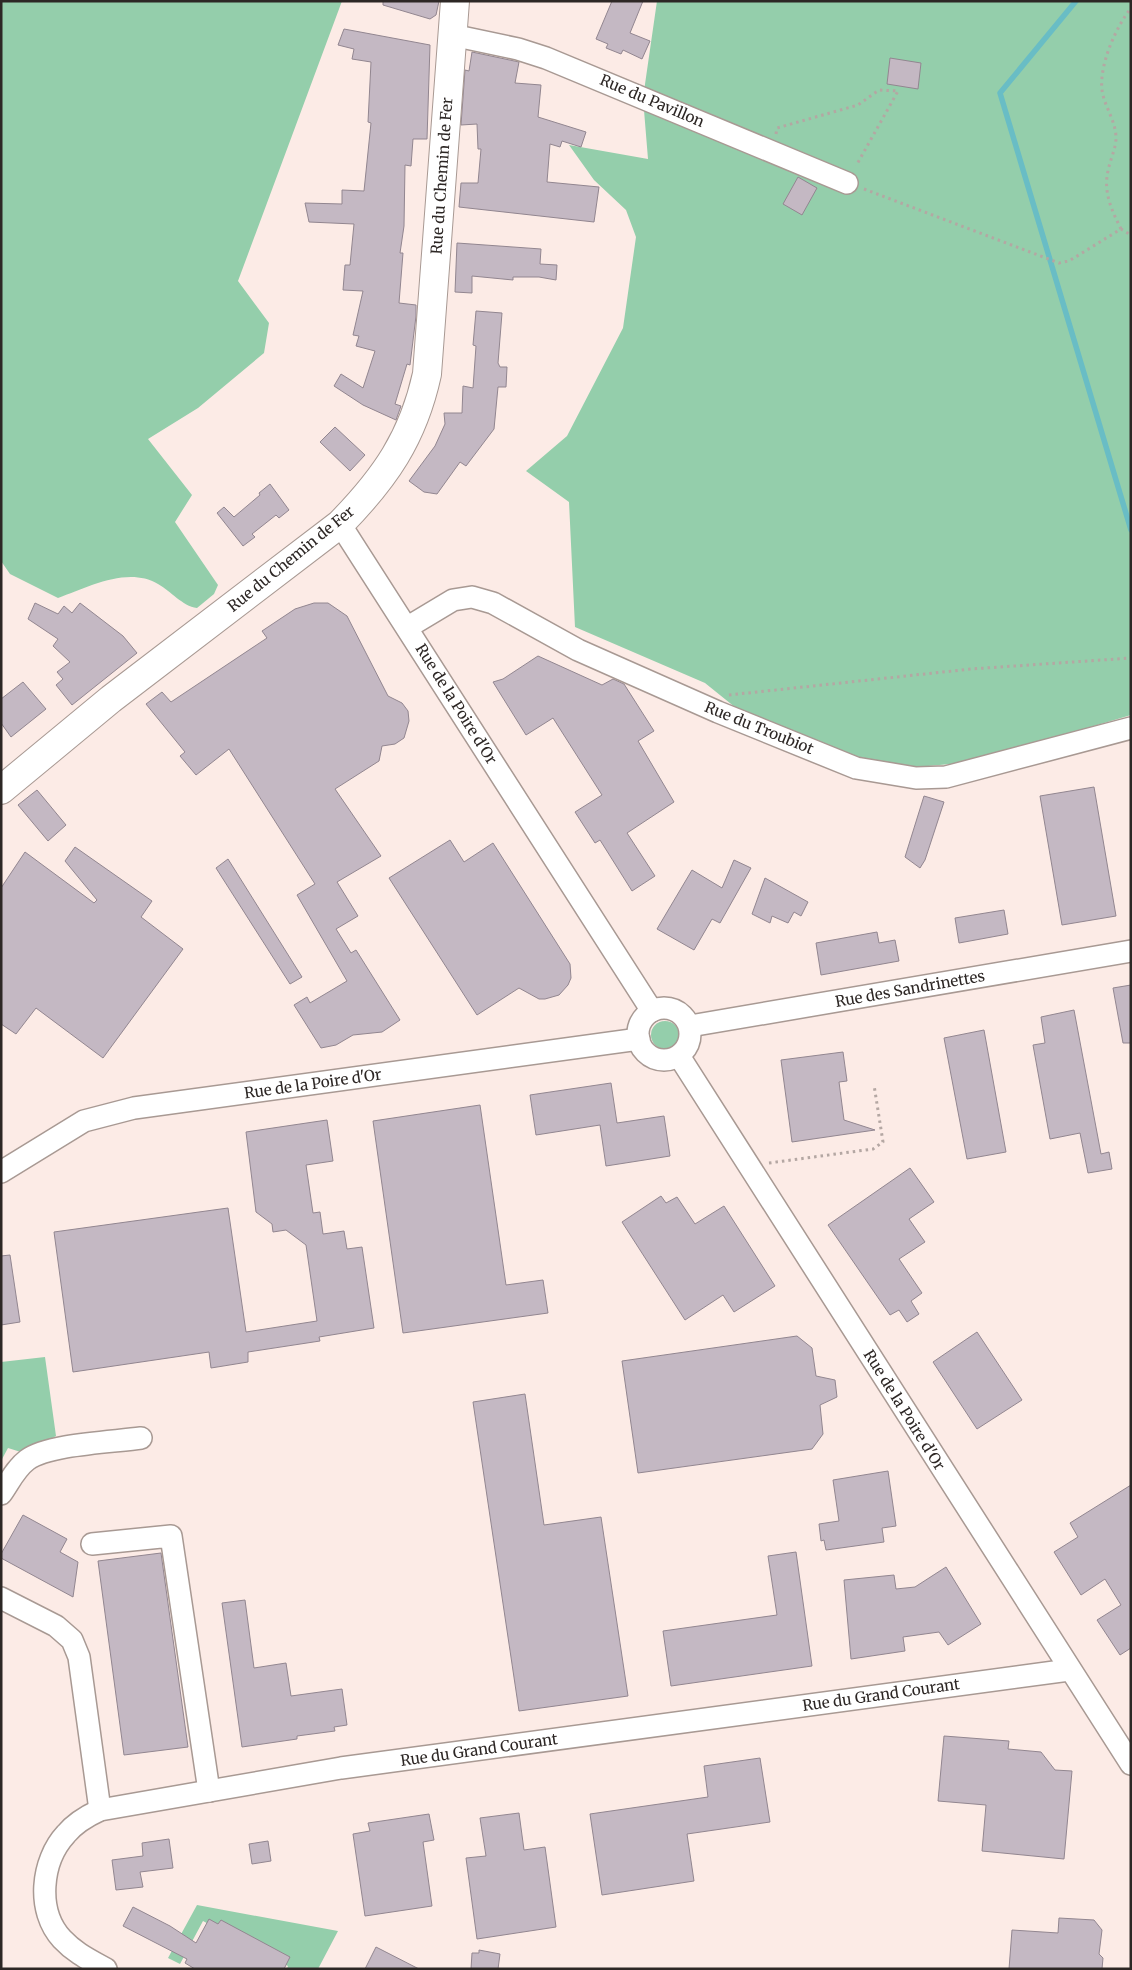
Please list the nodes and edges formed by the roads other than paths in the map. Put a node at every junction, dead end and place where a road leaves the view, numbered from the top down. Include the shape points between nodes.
1 (455, 1) edge
2 (452, 34) junction
3 (847, 182) road end
4 (340, 524) junction
5 (408, 627) junction
6 (1131, 728) edge
7 (1, 790) edge
8 (1131, 951) edge
9 (652, 1011) junction
10 (690, 1026) junction
11 (639, 1039) junction
12 (679, 1056) junction
13 (1, 1172) edge
14 (140, 1438) dead end
15 (1, 1494) edge
16 (92, 1544) dead end
17 (1, 1598) edge
18 (1069, 1670) junction
19 (1131, 1764) edge
20 (209, 1791) junction
21 (100, 1810) junction
22 (106, 1969) edge

1 - 2 main road, Rue du Chemin de Fer
2 - 3 street, Rue du Pavillon via 546,58
2 - 4 main road, Rue du Chemin de Fer via 429,351 422,394 399,452 364,500
4 - 5 street, Rue de la Poire d'Or
4 - 7 main road, Rue du Chemin de Fer via 110,699
5 - 6 street, Rue du Troubiot via 453,600 472,597 493,604 578,650 718,712 856,768 916,778 946,777
5 - 9 street, Rue de la Poire d'Or
8 - 10 street, Rue des Sandrinettes
9 - 10 street via 659,1008 674,1010
9 - 11 street via 640,1023
10 - 12 street via 689,1043
11 - 12 street via 642,1047 654,1058
11 - 13 street, Rue de la Poire d'Or via 134,1108 84,1121
12 - 18 street, Rue de la Poire d'Or
14 - 15 street via 50,1450 27,1459
16 - 20 street via 171,1536
17 - 21 street via 56,1626 72,1640 79,1657
18 - 19 street, Rue de la Poire d'Or
18 - 20 street, Rue du Grand Courant via 341,1768
20 - 21 street, Rue du Grand Courant
21 - 22 street, Rue du Grand Courant via 82,1819 54,1850 46,1871 45,1891 46,1913 61,1938 77,1954

